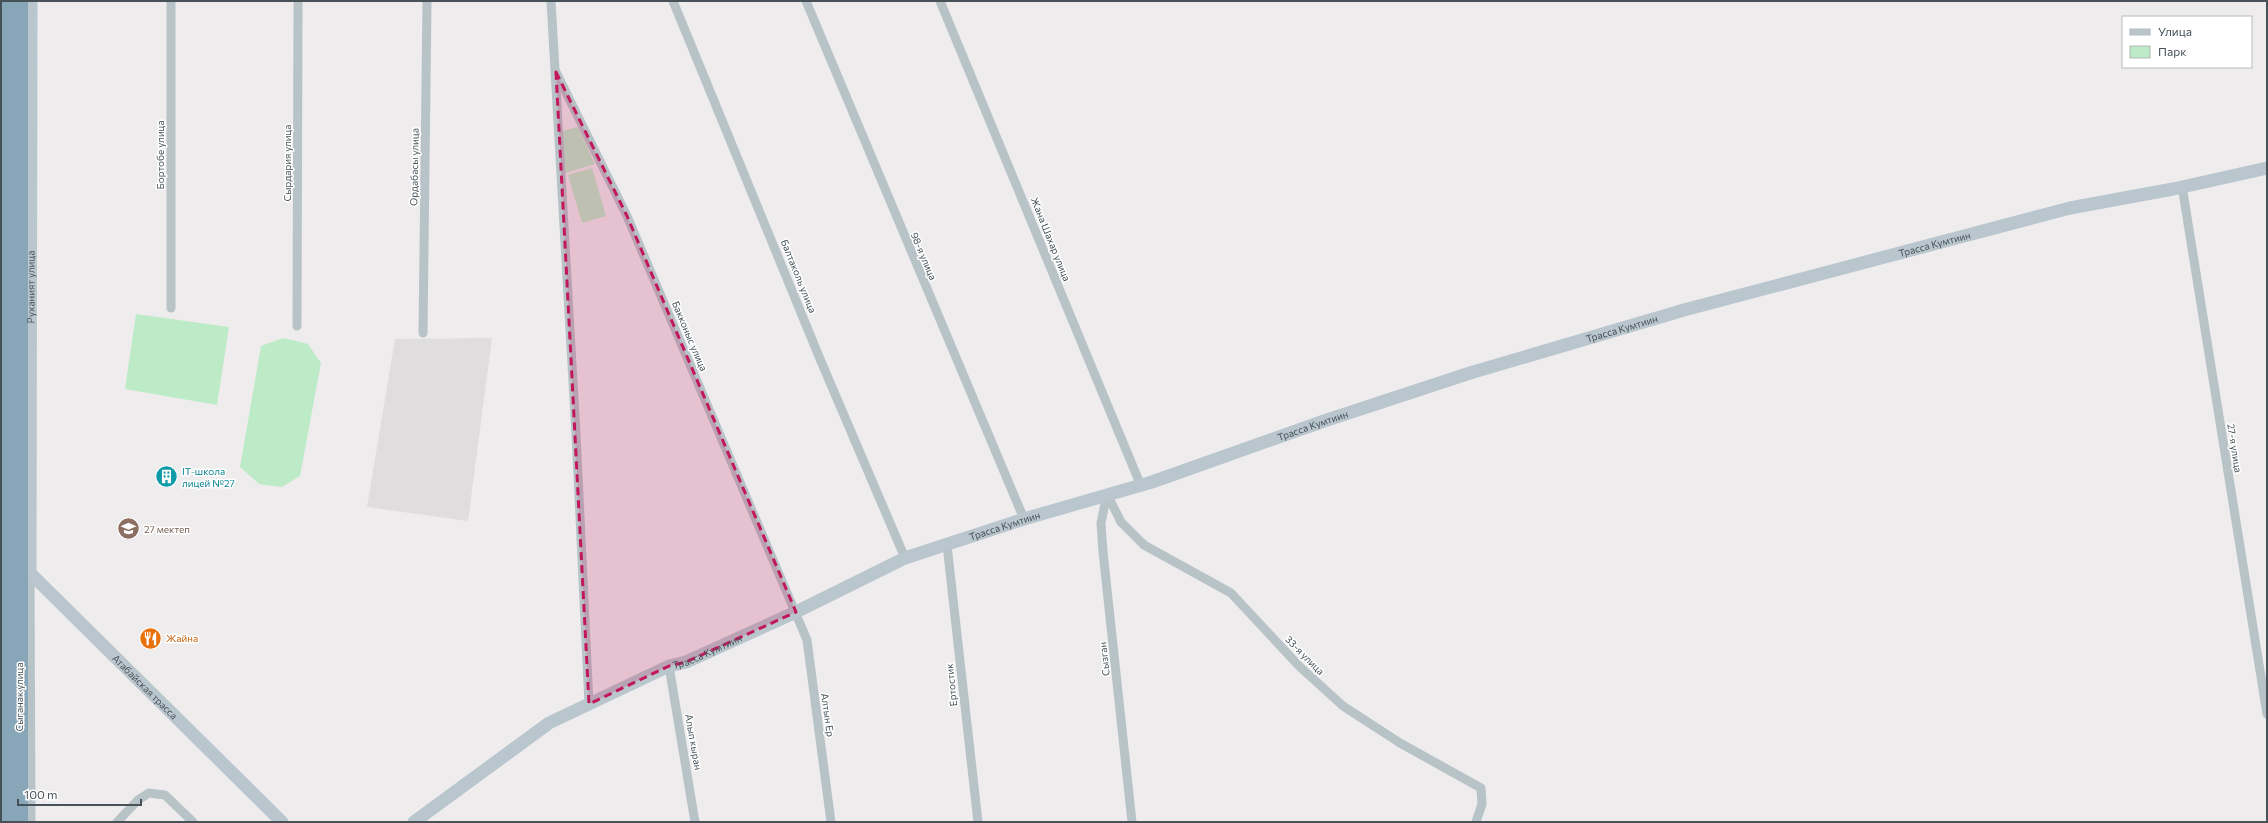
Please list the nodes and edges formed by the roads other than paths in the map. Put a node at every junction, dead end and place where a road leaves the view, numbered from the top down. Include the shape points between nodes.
1 (8, 1) edge
2 (20, 1) edge
3 (31, 1) edge
4 (172, 1) edge
5 (298, 1) edge
6 (427, 1) edge
7 (551, 1) edge
8 (673, 1) edge
9 (806, 1) edge
10 (940, 1) edge
11 (556, 72) junction
12 (2267, 168) edge
13 (2182, 186) junction
14 (170, 308) dead end
15 (297, 326) dead end
16 (423, 333) dead end
17 (1141, 486) junction
18 (1107, 494) junction
19 (1024, 519) junction
20 (947, 545) junction
21 (5, 547) edge
22 (905, 558) junction
23 (25, 568) junction
24 (796, 612) junction
25 (669, 666) junction
26 (589, 704) junction
27 (2267, 714) edge
28 (9, 822) edge
29 (20, 822) edge
30 (31, 822) edge
31 (117, 822) edge
32 (193, 822) edge
33 (282, 822) edge
34 (414, 822) edge
35 (695, 822) edge
36 (831, 822) edge
37 (978, 822) edge
38 (1132, 822) edge
39 (1476, 822) edge

1 - 21 highway
2 - 23 highway
3 - 23 street, Руханият улица
4 - 14 street, Бортобе улица
5 - 15 street, Сырдария улица
6 - 16 street, Ордабасы улица
7 - 11 street
8 - 22 street, Балтаколь улица
9 - 19 street, 98-я улица
10 - 17 street, Жана Шахар улица
11 - 24 street, Бакконыс улица via 627,216
11 - 26 street
12 - 13 street, Трасса Кумтиин
13 - 17 street, Трасса Кумтиин via 2070,208 1684,310 1470,373 1324,421
13 - 27 street, 27-я улица
17 - 18 street, Трасса Кумтиин
18 - 19 street, Трасса Кумтиин
18 - 38 street, Сызган via 1101,523
18 - 39 street, 33-я улица via 1121,522 1144,545 1231,593 1299,666 1343,706 1400,743 1481,788 1482,804
19 - 20 street, Трасса Кумтиин
20 - 22 street, Трасса Кумтиин
20 - 37 street, Ертостик
21 - 23 street, Атабайская трасса
21 - 28 highway
22 - 24 street, Трасса Кумтиин
23 - 29 highway
23 - 30 street, Сыганак улица
23 - 33 street, Атабайская трасса
24 - 25 street, Трасса Кумтиин via 686,662
24 - 36 street, Алтын Ер via 807,640
25 - 26 street, Трасса Кумтиин
25 - 35 street, Алып кыран
26 - 34 street, Трасса Кумтиин via 549,723
31 - 32 street via 138,800 150,793 165,796

